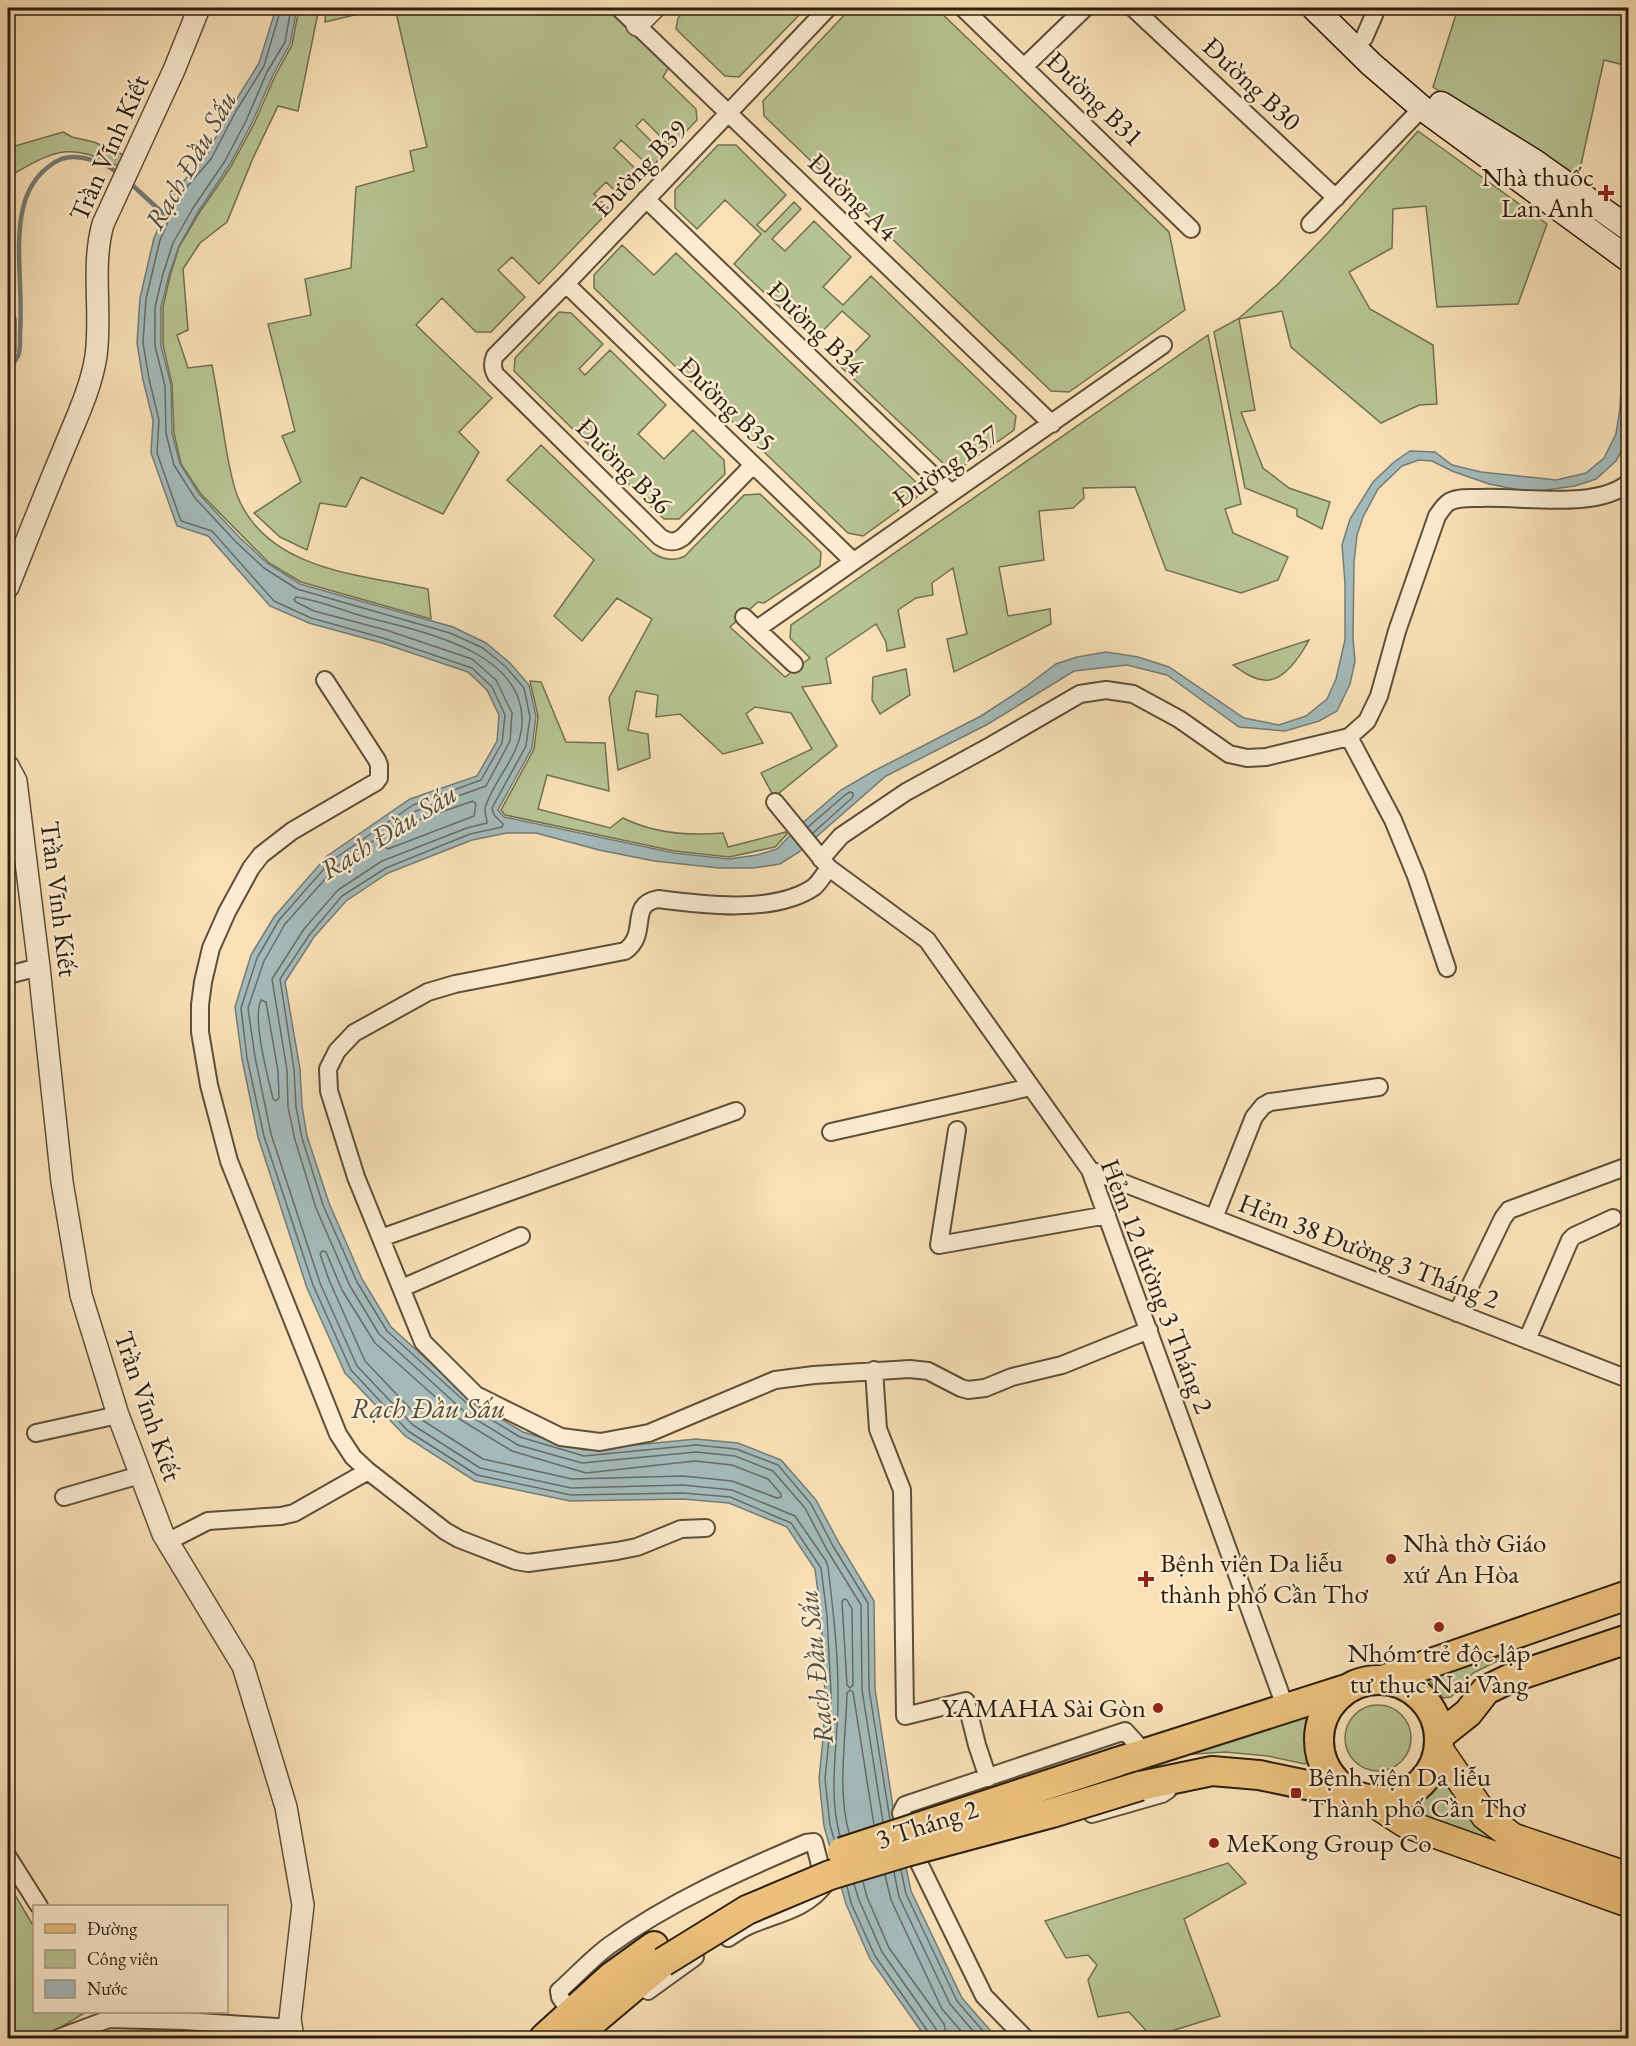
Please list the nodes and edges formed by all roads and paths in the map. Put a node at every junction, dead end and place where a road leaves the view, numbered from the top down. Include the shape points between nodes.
1 (199, 8) edge
2 (619, 8) edge
3 (654, 8) edge
4 (828, 8) edge
5 (963, 8) edge
6 (1085, 8) edge
7 (1133, 8) edge
8 (1314, 8) edge
9 (1333, 8) edge
10 (1377, 8) edge
11 (637, 25) junction
12 (1364, 38) junction
13 (1025, 66) junction
14 (1422, 108) junction
15 (729, 113) junction
16 (1336, 198) junction
17 (646, 199) junction
18 (1310, 224) dead end
19 (1191, 228) dead end
20 (1629, 228) edge
21 (1629, 259) edge
22 (566, 284) junction
23 (1163, 345) dead end
24 (493, 365) joint
25 (1052, 424) junction
26 (753, 465) junction
27 (1629, 483) edge
28 (951, 494) junction
29 (853, 561) junction
30 (8, 587) edge
31 (744, 617) dead end
32 (757, 629) junction
33 (794, 664) dead end
34 (325, 680) dead end
35 (1349, 737) junction
36 (8, 766) edge
37 (780, 809) dead end
38 (823, 862) junction
39 (39, 967) junction
40 (1447, 968) dead end
41 (8, 975) edge
42 (1031, 1087) junction
43 (1379, 1087) dead end
44 (736, 1111) dead end
45 (957, 1130) dead end
46 (831, 1132) dead end
47 (1629, 1166) edge
48 (1090, 1170) junction
49 (1107, 1215) junction
50 (1214, 1218) junction
51 (1613, 1218) dead end
52 (521, 1236) dead end
53 (381, 1238) junction
54 (402, 1288) junction
55 (1457, 1313) junction
56 (1149, 1330) junction
57 (1527, 1340) junction
58 (874, 1370) junction
59 (1629, 1379) edge
60 (118, 1415) junction
61 (36, 1433) dead end
62 (368, 1471) junction
63 (140, 1475) junction
64 (64, 1497) dead end
65 (706, 1528) dead end
66 (167, 1542) junction
67 (1629, 1595) edge
68 (1629, 1639) edge
69 (1382, 1680) junction
70 (1350, 1687) junction
71 (1286, 1709) junction
72 (1439, 1742) junction
73 (1145, 1753) junction
74 (988, 1778) junction
75 (1175, 1778) junction
76 (1360, 1797) junction
77 (8, 1857) edge
78 (917, 1859) junction
79 (1629, 1875) edge
80 (1629, 1903) edge
81 (38, 1905) edge
82 (658, 1954) junction
83 (107, 2015) edge
84 (580, 2023) edge
85 (293, 2033) edge
86 (58, 2038) edge
87 (544, 2038) edge
88 (1024, 2038) edge

1 - 30 street, Trần Vĩnh Kiết via 103,224 99,239 98,332 91,378
2 - 11 street, Đường A4
3 - 11 street
4 - 15 street, Đường B39
5 - 13 street, Đường B31
6 - 13 street
7 - 16 street, Đường B30
8 - 14 main road
9 - 12 main road
10 - 12 street
11 - 15 street, Đường A4
12 - 20 main road via 1429,97 1535,162
13 - 19 street, Đường B31
14 - 16 street
14 - 21 main road
15 - 17 street, Đường B39
15 - 25 street, Đường A4
16 - 18 street
17 - 22 street, Đường B39
17 - 28 street, Đường B34
22 - 24 street, Đường B39 via 495,356
22 - 26 street, Đường B35
23 - 25 street, Đường B37
24 - 26 street, Đường B36 via 496,375 667,541 683,537
25 - 28 street, Đường B37
26 - 29 street, Đường B35
27 - 35 street via 1586,499 1464,498 1448,502 1437,516 1379,696 1367,722
28 - 29 street, Đường B37
29 - 32 street, Đường B37
31 - 32 street
32 - 33 street
34 - 62 street via 377,760 379,778 292,831 250,868 211,948 202,982 199,1019 209,1085 229,1161 338,1434
35 - 38 street via 1247,758 1229,754 1179,719 1133,694 1106,690 1080,694 906,792 841,836
35 - 40 street via 1416,876
36 - 39 street, Trần Vĩnh Kiết via 16,781
37 - 38 street, Hẻm 12 đường 3 Tháng 2
38 - 42 street, Hẻm 12 đường 3 Tháng 2 via 927,940
38 - 53 street via 816,885 796,896 726,907 648,901 642,907 637,939 625,951 428,992 354,1033 337,1051 328,1069 330,1091 356,1177
39 - 41 street
39 - 60 street, Trần Vĩnh Kiết via 62,1182 81,1295
42 - 46 street
42 - 48 street, Hẻm 12 đường 3 Tháng 2
43 - 50 street via 1279,1100 1263,1106 1254,1117
44 - 53 street
45 - 49 street via 939,1245
47 - 55 street via 1509,1210
48 - 49 street, Hẻm 12 đường 3 Tháng 2
48 - 50 street, Hẻm 38 Đường 3 Tháng 2
49 - 56 street, Hẻm 12 đường 3 Tháng 2
50 - 55 street, Hẻm 38 Đường 3 Tháng 2
51 - 57 street via 1570,1240
52 - 54 street
53 - 54 street
54 - 58 street via 423,1342 476,1395 561,1437 600,1442 649,1433 775,1380
55 - 57 street, Hẻm 38 Đường 3 Tháng 2
56 - 58 street via 1062,1365 976,1390 961,1389 928,1371
56 - 71 street, Hẻm 12 đường 3 Tháng 2
57 - 59 street, Hẻm 38 Đường 3 Tháng 2
58 - 74 street via 878,1429 902,1490 905,1716 966,1701
60 - 61 street
60 - 63 street, Trần Vĩnh Kiết
62 - 65 street via 445,1532 516,1561 528,1563 617,1551 681,1529
62 - 66 street via 294,1513 208,1521
63 - 64 street
63 - 66 street, Trần Vĩnh Kiết
66 - 85 street, Trần Vĩnh Kiết via 243,1666 286,1807 303,1905 291,2019
67 - 69 highway
68 - 72 highway via 1486,1690
69 - 70 highway
69 - 72 highway via 1413,1690 1425,1701 1434,1715
70 - 71 highway, 3 Tháng 2
70 - 76 highway via 1327,1709 1318,1740 1327,1772 1338,1785
71 - 73 highway, 3 Tháng 2
72 - 76 highway via 1435,1763 1415,1789 1384,1800
72 - 79 main road via 1485,1816 1513,1837
73 - 74 street via 1125,1731
73 - 82 highway, 3 Tháng 2, bridge via 827,1857 693,1921
74 - 78 street via 905,1805 902,1813
75 - 76 highway, 3 Tháng 2 via 1212,1771 1259,1775
75 - 78 street via 1173,1786 1162,1794 1118,1808 994,1836
75 - 82 highway, 3 Tháng 2, bridge via 831,1875 747,1910
76 - 80 main road via 1404,1822
77 - 81 street
78 - 88 street via 984,1996
82 - 84 highway, 3 Tháng 2
83 - 85 street
83 - 86 street
84 - 84 street via 609,2020 698,1955 747,1927 805,1904 825,1884 814,1842 728,1876 659,1911 608,1946 559,1991
84 - 87 highway, 3 Tháng 2

